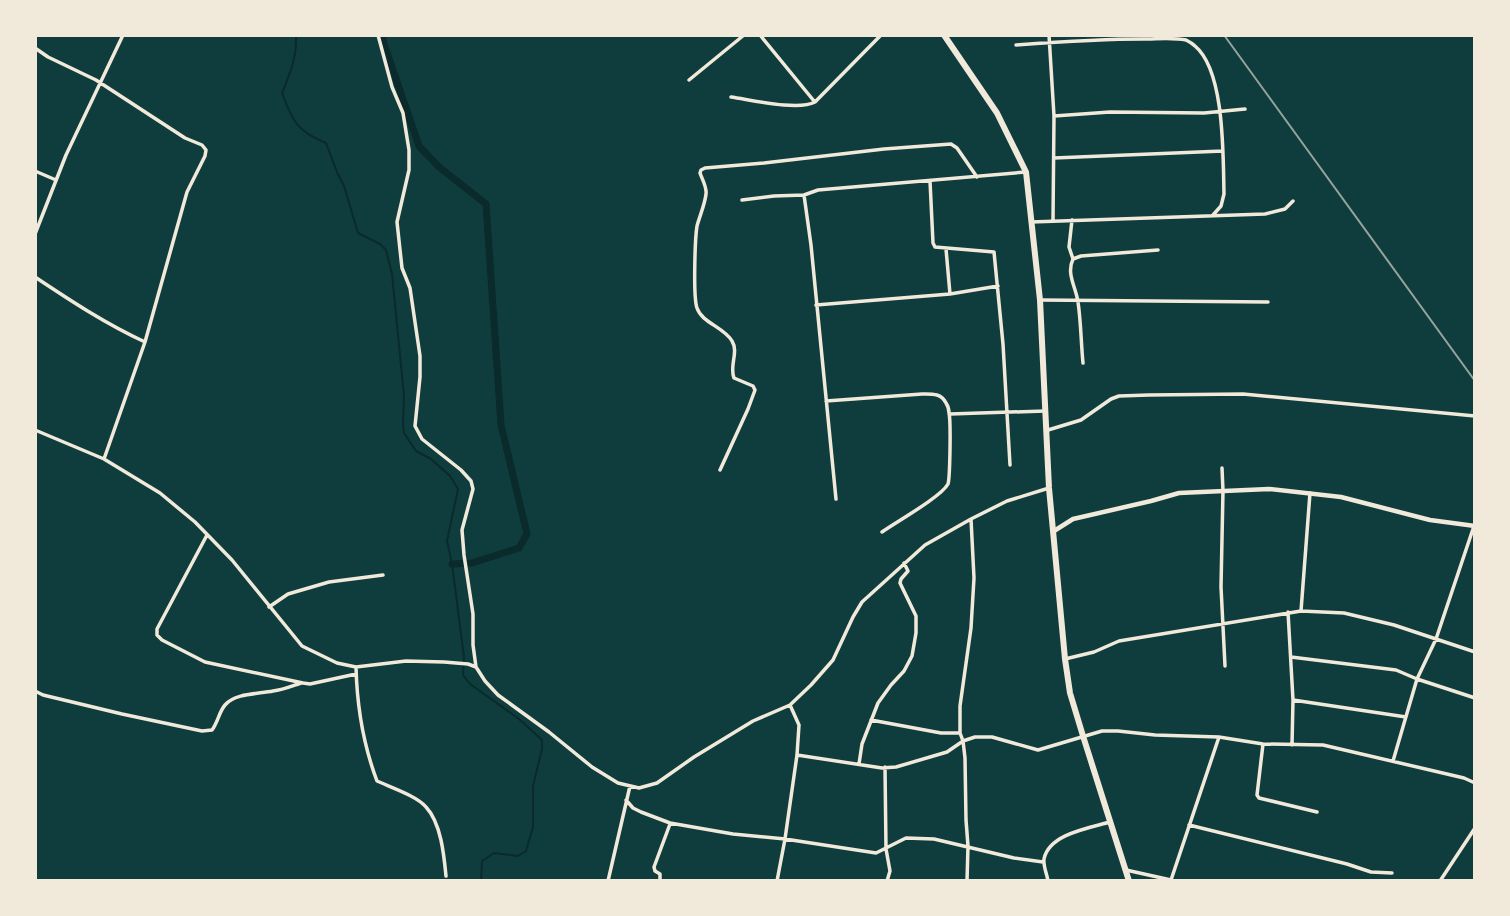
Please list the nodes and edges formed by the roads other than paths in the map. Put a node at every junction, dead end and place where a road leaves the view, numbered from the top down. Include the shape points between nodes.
1 (123, 35) edge
2 (378, 35) edge
3 (744, 35) edge
4 (760, 35) edge
5 (881, 35) edge
6 (944, 35) edge
7 (1049, 35) edge
8 (1050, 43) junction
9 (1016, 45) dead end
10 (35, 48) edge
11 (689, 80) dead end
12 (100, 83) junction
13 (731, 97) dead end
14 (814, 102) junction
15 (1245, 109) dead end
16 (1219, 112) junction
17 (1054, 116) junction
18 (1223, 150) junction
19 (1053, 159) junction
20 (35, 171) edge
21 (1026, 172) junction
22 (977, 177) junction
23 (56, 180) junction
24 (930, 181) junction
25 (804, 195) junction
26 (742, 200) dead end
27 (1293, 201) dead end
28 (1213, 215) junction
29 (1072, 220) junction
30 (1053, 221) junction
31 (1031, 222) junction
32 (35, 234) edge
33 (946, 249) junction
34 (1158, 250) dead end
35 (1073, 259) junction
36 (35, 277) edge
37 (998, 286) junction
38 (950, 294) junction
39 (1040, 300) junction
40 (1078, 301) junction
41 (1268, 302) dead end
42 (816, 305) junction
43 (145, 342) junction
44 (1083, 363) dead end
45 (826, 401) junction
46 (1045, 411) junction
47 (1008, 413) junction
48 (950, 414) junction
49 (1475, 416) edge
50 (35, 430) edge
51 (1046, 431) junction
52 (104, 459) junction
53 (1010, 465) dead end
54 (1222, 468) dead end
55 (720, 470) dead end
56 (1049, 488) junction
57 (1223, 491) junction
58 (1310, 493) junction
59 (836, 499) dead end
60 (971, 519) junction
61 (1475, 525) edge
62 (1054, 531) junction
63 (882, 532) dead end
64 (207, 535) junction
65 (904, 563) junction
66 (383, 575) dead end
67 (269, 607) junction
68 (1301, 611) junction
69 (1288, 612) junction
70 (1224, 622) junction
71 (1436, 639) junction
72 (1475, 652) edge
73 (1291, 657) junction
74 (1065, 659) junction
75 (1225, 666) dead end
76 (356, 667) junction
77 (476, 667) junction
78 (356, 674) junction
79 (1417, 680) junction
80 (303, 683) junction
81 (35, 691) edge
82 (1475, 698) edge
83 (1293, 700) junction
84 (790, 705) junction
85 (1406, 718) junction
86 (871, 720) junction
87 (961, 733) junction
88 (1083, 736) junction
89 (1219, 737) junction
90 (963, 741) junction
91 (1263, 744) junction
92 (1292, 745) junction
93 (797, 755) junction
94 (1392, 761) junction
95 (859, 764) junction
96 (885, 768) junction
97 (1475, 783) edge
98 (630, 786) junction
99 (626, 800) junction
100 (1317, 811) dead end
101 (1110, 822) junction
102 (670, 823) junction
103 (1189, 825) junction
104 (1475, 828) edge
105 (785, 839) junction
106 (968, 846) junction
107 (886, 849) junction
108 (1044, 862) junction
109 (1126, 870) junction
110 (1392, 873) dead end
111 (446, 876) dead end
112 (608, 881) edge
113 (660, 881) edge
114 (777, 881) edge
115 (887, 881) edge
116 (968, 881) edge
117 (1048, 881) edge
118 (1129, 881) edge
119 (1172, 881) edge
120 (1440, 881) edge

1 - 12 street
2 - 77 street via 403,113 409,150 397,222 420,356 415,426 422,439 461,470 473,489 462,530
3 - 11 street
4 - 14 street
5 - 14 street
6 - 21 highway via 996,113
7 - 8 street
8 - 9 street
8 - 16 street via 1188,41 1206,57 1214,75
8 - 17 street
10 - 12 street
12 - 23 street
12 - 43 street via 206,150 187,192
13 - 14 street via 796,106
15 - 16 street
16 - 17 street
16 - 18 street
17 - 19 street
18 - 19 street
18 - 28 street via 1223,202
19 - 30 street
20 - 23 street
21 - 22 street
21 - 31 highway
22 - 24 street
22 - 55 street via 951,144 701,170 706,193 697,229 697,308 733,342 734,378 755,390
23 - 32 street
24 - 25 street
24 - 33 street via 933,243
25 - 26 street
25 - 42 street
27 - 28 street via 1285,209 1265,214
28 - 29 street
29 - 30 street
29 - 35 street via 1069,247
30 - 31 street
31 - 39 highway
33 - 37 street via 994,252
33 - 38 street
34 - 35 street
35 - 40 street via 1071,276
36 - 43 street
37 - 38 street
37 - 47 street
38 - 42 street
39 - 40 street
39 - 46 highway
40 - 41 street
40 - 44 street
42 - 45 street
43 - 52 street
45 - 48 street via 934,394 946,401
45 - 59 street
46 - 47 street
46 - 51 highway
47 - 48 street
47 - 53 street
48 - 63 street via 947,485
49 - 51 street via 1243,394 1119,396 1081,420
50 - 52 street
51 - 56 highway
52 - 64 street via 160,493
54 - 57 street
56 - 60 street
56 - 62 highway
57 - 58 street
57 - 62 street via 1179,493 1073,519
57 - 70 street
58 - 61 street via 1430,520
58 - 68 street
60 - 65 street via 925,545
60 - 87 street via 974,578
61 - 71 street
62 - 74 highway
64 - 67 street
64 - 80 street via 157,635 205,662
65 - 84 street via 862,602 833,660
65 - 86 street via 908,571 900,583 916,616 912,656
66 - 67 street via 329,582 288,594
67 - 76 street via 302,646
68 - 69 street
68 - 71 street via 1344,613
69 - 70 street
69 - 73 street
70 - 74 street via 1119,641
70 - 75 street
71 - 72 street
71 - 79 street
73 - 79 street via 1396,670
73 - 83 street
74 - 88 highway
76 - 77 street via 406,661
76 - 78 street
77 - 98 street via 498,695 592,767
78 - 80 street
78 - 111 street via 367,754 377,781 426,806 443,847
79 - 82 street
79 - 85 street
80 - 81 street via 227,702 212,730 122,714
83 - 85 street
83 - 92 street
84 - 93 street via 799,725
84 - 98 street via 753,720 657,783
85 - 94 street
86 - 87 street
86 - 95 street
87 - 90 street
88 - 89 street via 1110,731
88 - 90 street via 1038,750 992,737
88 - 101 highway
89 - 91 street
89 - 103 street
90 - 96 street via 947,752
90 - 106 street
91 - 92 street
91 - 100 street via 1259,798
92 - 94 street via 1323,745
93 - 95 street
93 - 105 street
94 - 97 street
95 - 96 street
96 - 107 street
98 - 99 street
99 - 102 street via 633,808
99 - 112 street
101 - 108 street via 1056,840
101 - 109 highway
102 - 105 street
102 - 113 street via 654,867
103 - 110 street via 1371,872
103 - 119 street
104 - 120 street
105 - 107 street via 876,853
105 - 114 street
106 - 107 street via 906,838
106 - 108 street
106 - 116 street
107 - 115 street
108 - 117 street
109 - 118 highway
109 - 119 street

